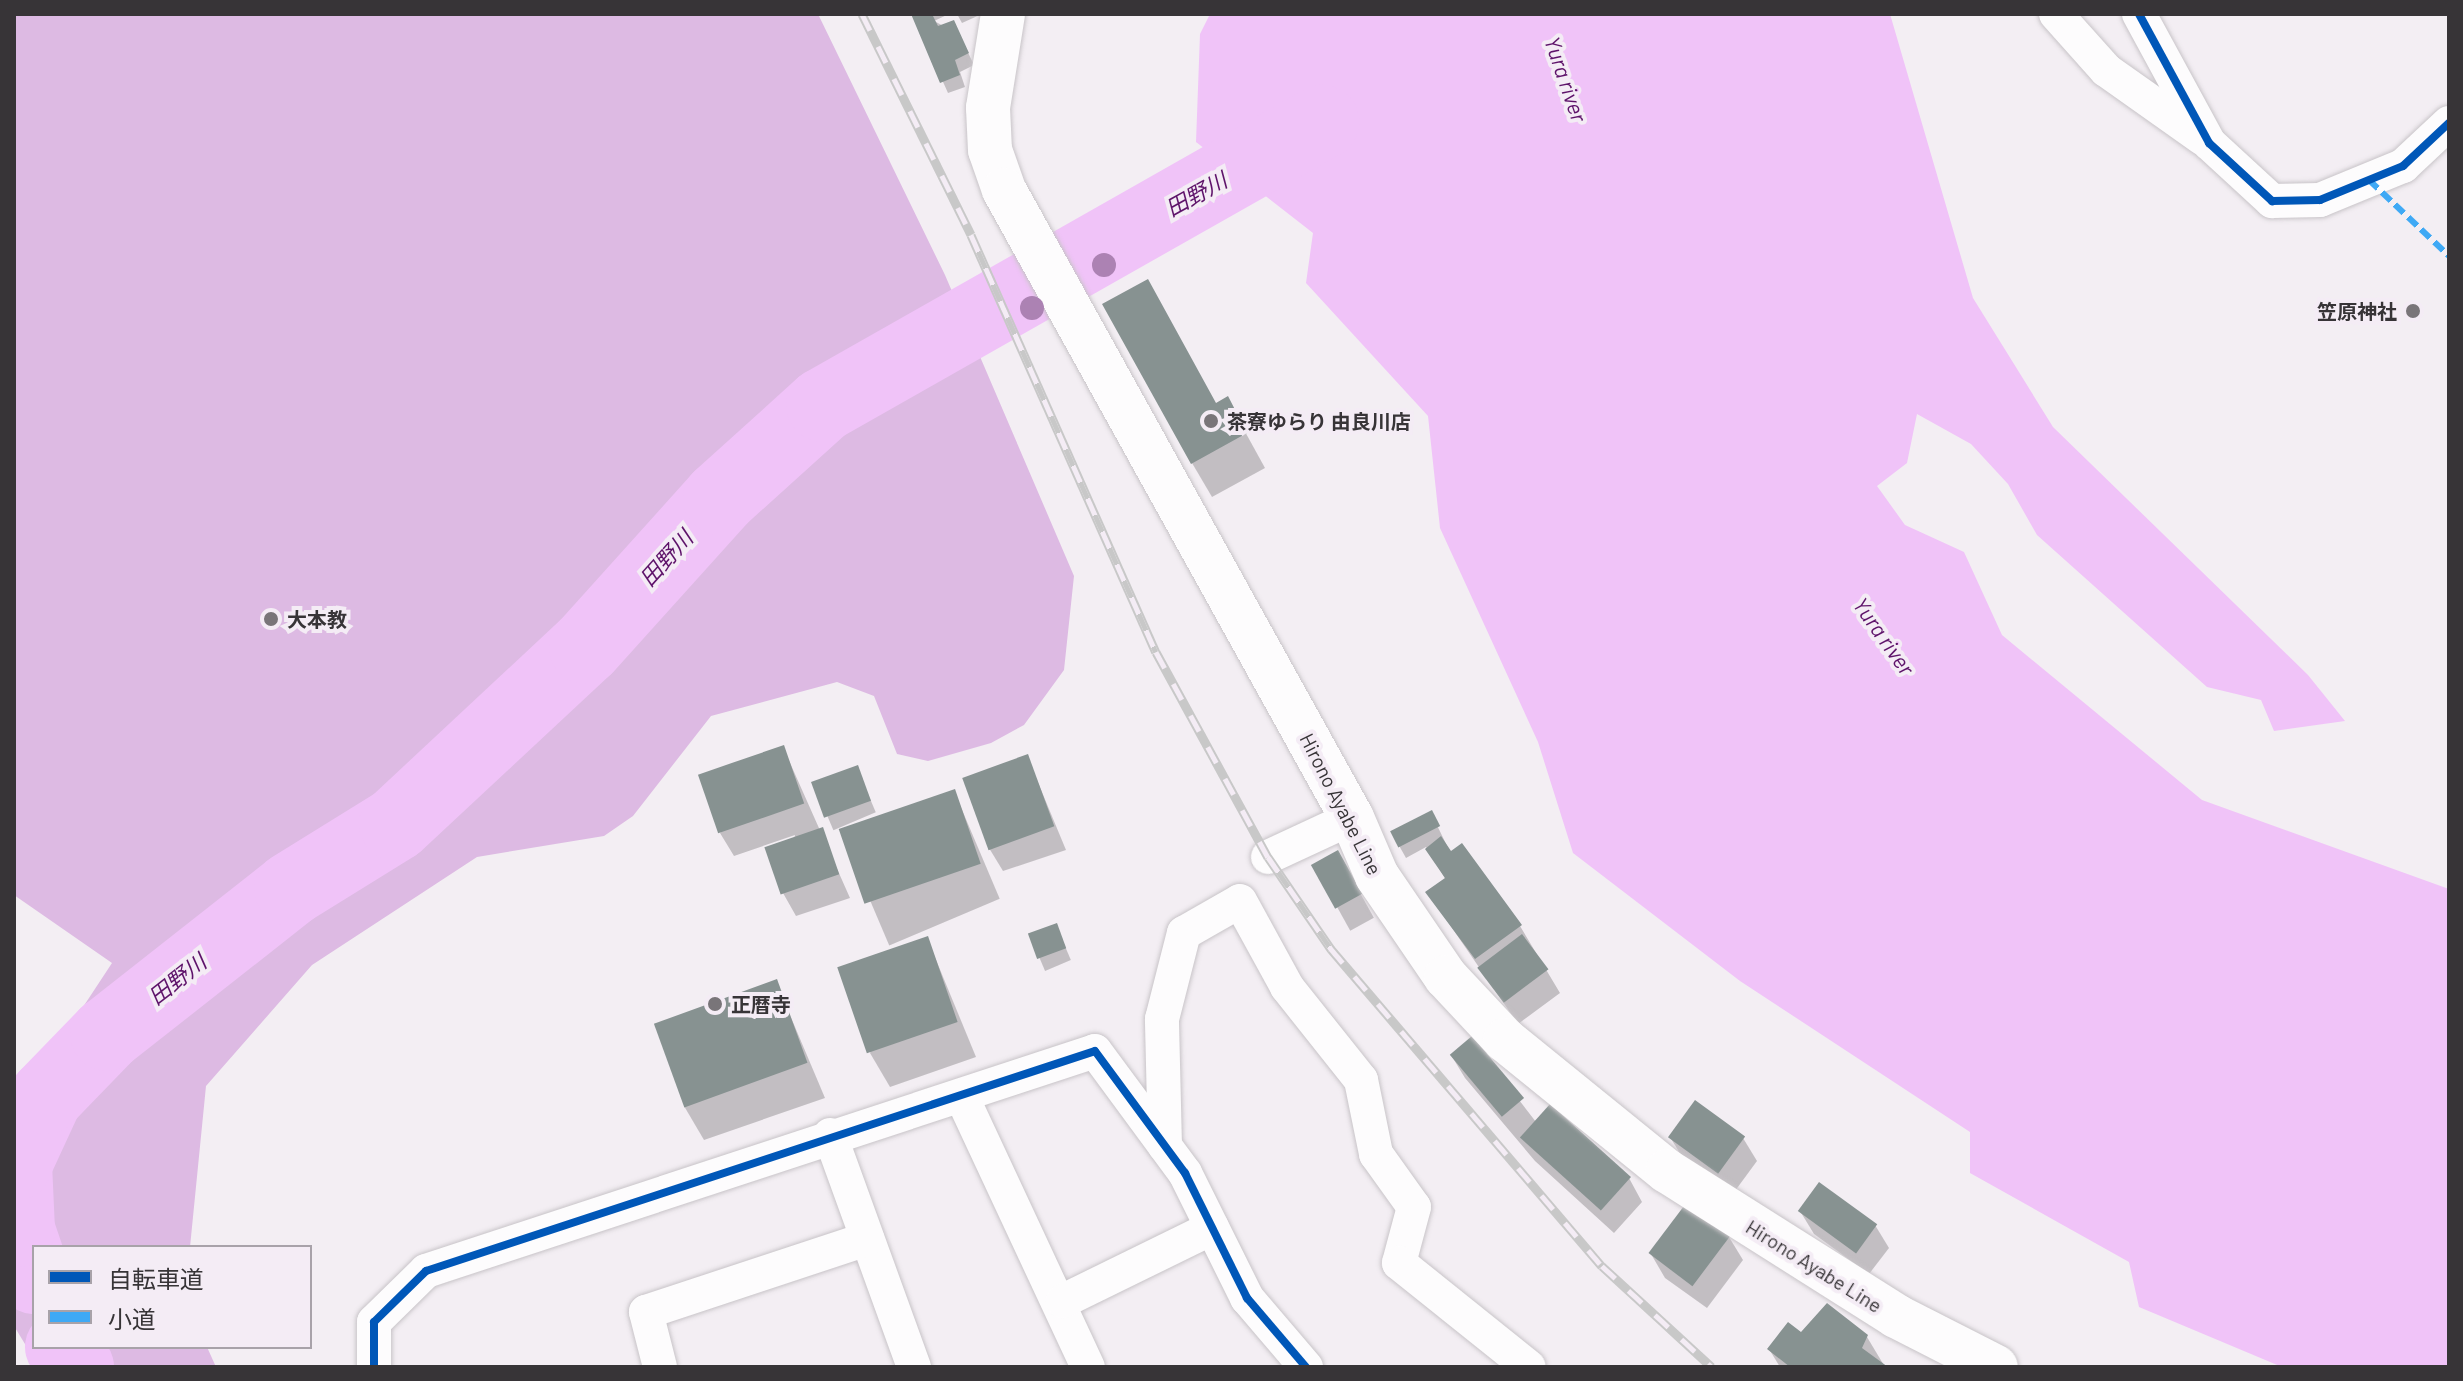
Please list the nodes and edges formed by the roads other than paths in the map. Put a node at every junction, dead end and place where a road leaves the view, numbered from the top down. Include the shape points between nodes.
1 (1003, 14) edge
2 (2056, 14) edge
3 (2139, 14) edge
4 (2449, 123) edge
5 (2209, 143) junction
6 (1352, 818) junction
7 (1268, 857) dead end
8 (962, 1097) junction
9 (830, 1135) junction
10 (1165, 1146) junction
11 (1212, 1228) junction
12 (867, 1239) junction
13 (1063, 1301) junction
14 (374, 1367) edge
15 (660, 1367) edge
16 (914, 1367) edge
17 (1088, 1367) edge
18 (1306, 1367) edge
19 (1529, 1367) edge
20 (1996, 1367) edge

1 - 6 main road, Hirono Ayabe Line via 988,108 990,150 1059,290
2 - 5 street via 2106,70
3 - 5 street
4 - 5 street via 2403,166 2320,200 2272,201
6 - 7 street
6 - 20 main road, Hirono Ayabe Line via 1377,876 1429,951 1505,1040 1667,1171 1768,1239
8 - 9 street
8 - 10 street via 1095,1051
8 - 13 street
9 - 12 street
9 - 14 street via 426,1271 374,1322
10 - 11 street
10 - 19 street via 1162,1019 1184,933 1240,901 1287,987 1361,1080 1376,1154 1414,1207 1399,1263
11 - 13 street
11 - 18 street via 1247,1298
12 - 15 street via 646,1312
12 - 16 street
13 - 17 street

